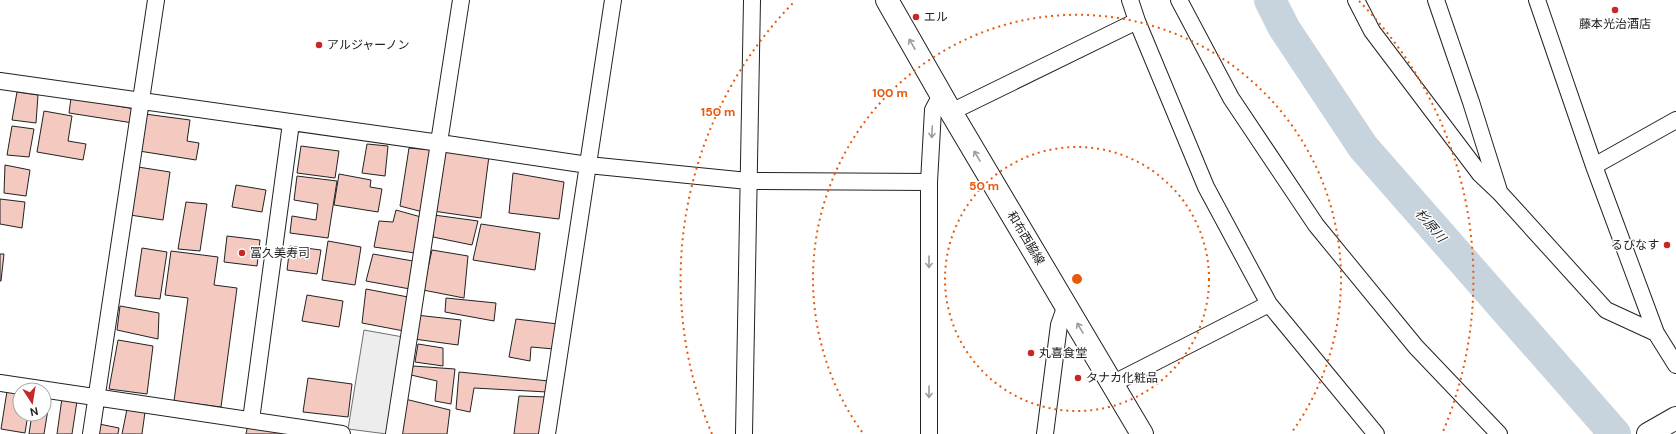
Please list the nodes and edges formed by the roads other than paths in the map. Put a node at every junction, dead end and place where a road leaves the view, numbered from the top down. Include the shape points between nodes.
1 (156, 0) edge
2 (461, 0) edge
3 (613, 0) edge
4 (752, 0) edge
5 (888, 0) edge
6 (1130, 0) edge
7 (1179, 0) edge
8 (1356, 0) edge
9 (1537, 0) edge
10 (1440, 1) edge
11 (1137, 21) junction
12 (0, 81) edge
13 (142, 101) junction
14 (946, 104) junction
15 (1676, 120) edge
16 (291, 123) junction
17 (440, 143) junction
18 (588, 165) junction
19 (1594, 166) junction
20 (748, 182) junction
21 (929, 182) junction
22 (1500, 193) junction
23 (1270, 304) junction
24 (1066, 305) junction
25 (1656, 333) junction
26 (1676, 365) edge
27 (0, 383) edge
28 (1112, 384) junction
29 (97, 397) junction
30 (1676, 418) edge
31 (251, 420) junction
32 (91, 434) edge
33 (342, 434) edge
34 (394, 434) edge
35 (547, 434) edge
36 (744, 434) edge
37 (929, 434) edge
38 (1045, 434) edge
39 (1142, 434) edge
40 (1376, 434) edge
41 (1499, 434) edge
42 (1648, 434) edge

1 - 13 street
2 - 17 street
3 - 18 street
4 - 20 street
14 -> 5 main road, 和布西脇線
6 - 11 street
7 - 41 street via 1231,98 1316,225 1416,347
8 - 22 street via 1372,31 1480,174
9 - 19 street
10 - 22 street
11 - 14 street
11 - 23 street via 1206,187
12 - 13 street
13 - 16 street
13 - 29 street
14 -> 21 street via 933,110
24 -> 14 main road, 和布西脇線
15 - 19 street
16 - 17 street
16 - 31 street
17 - 18 street
17 - 34 street
18 - 20 street
18 - 35 street
19 - 25 street
20 - 21 street
20 - 36 street
21 -> 37 street
22 - 25 street via 1606,310
23 - 28 street
23 - 40 street
28 -> 24 main road, 和布西脇線
24 - 38 street via 1059,325
25 - 26 street
27 - 29 street
28 - 39 main road, 和布西脇線
29 - 31 street
29 - 32 street
30 - 42 main road
31 - 33 street

